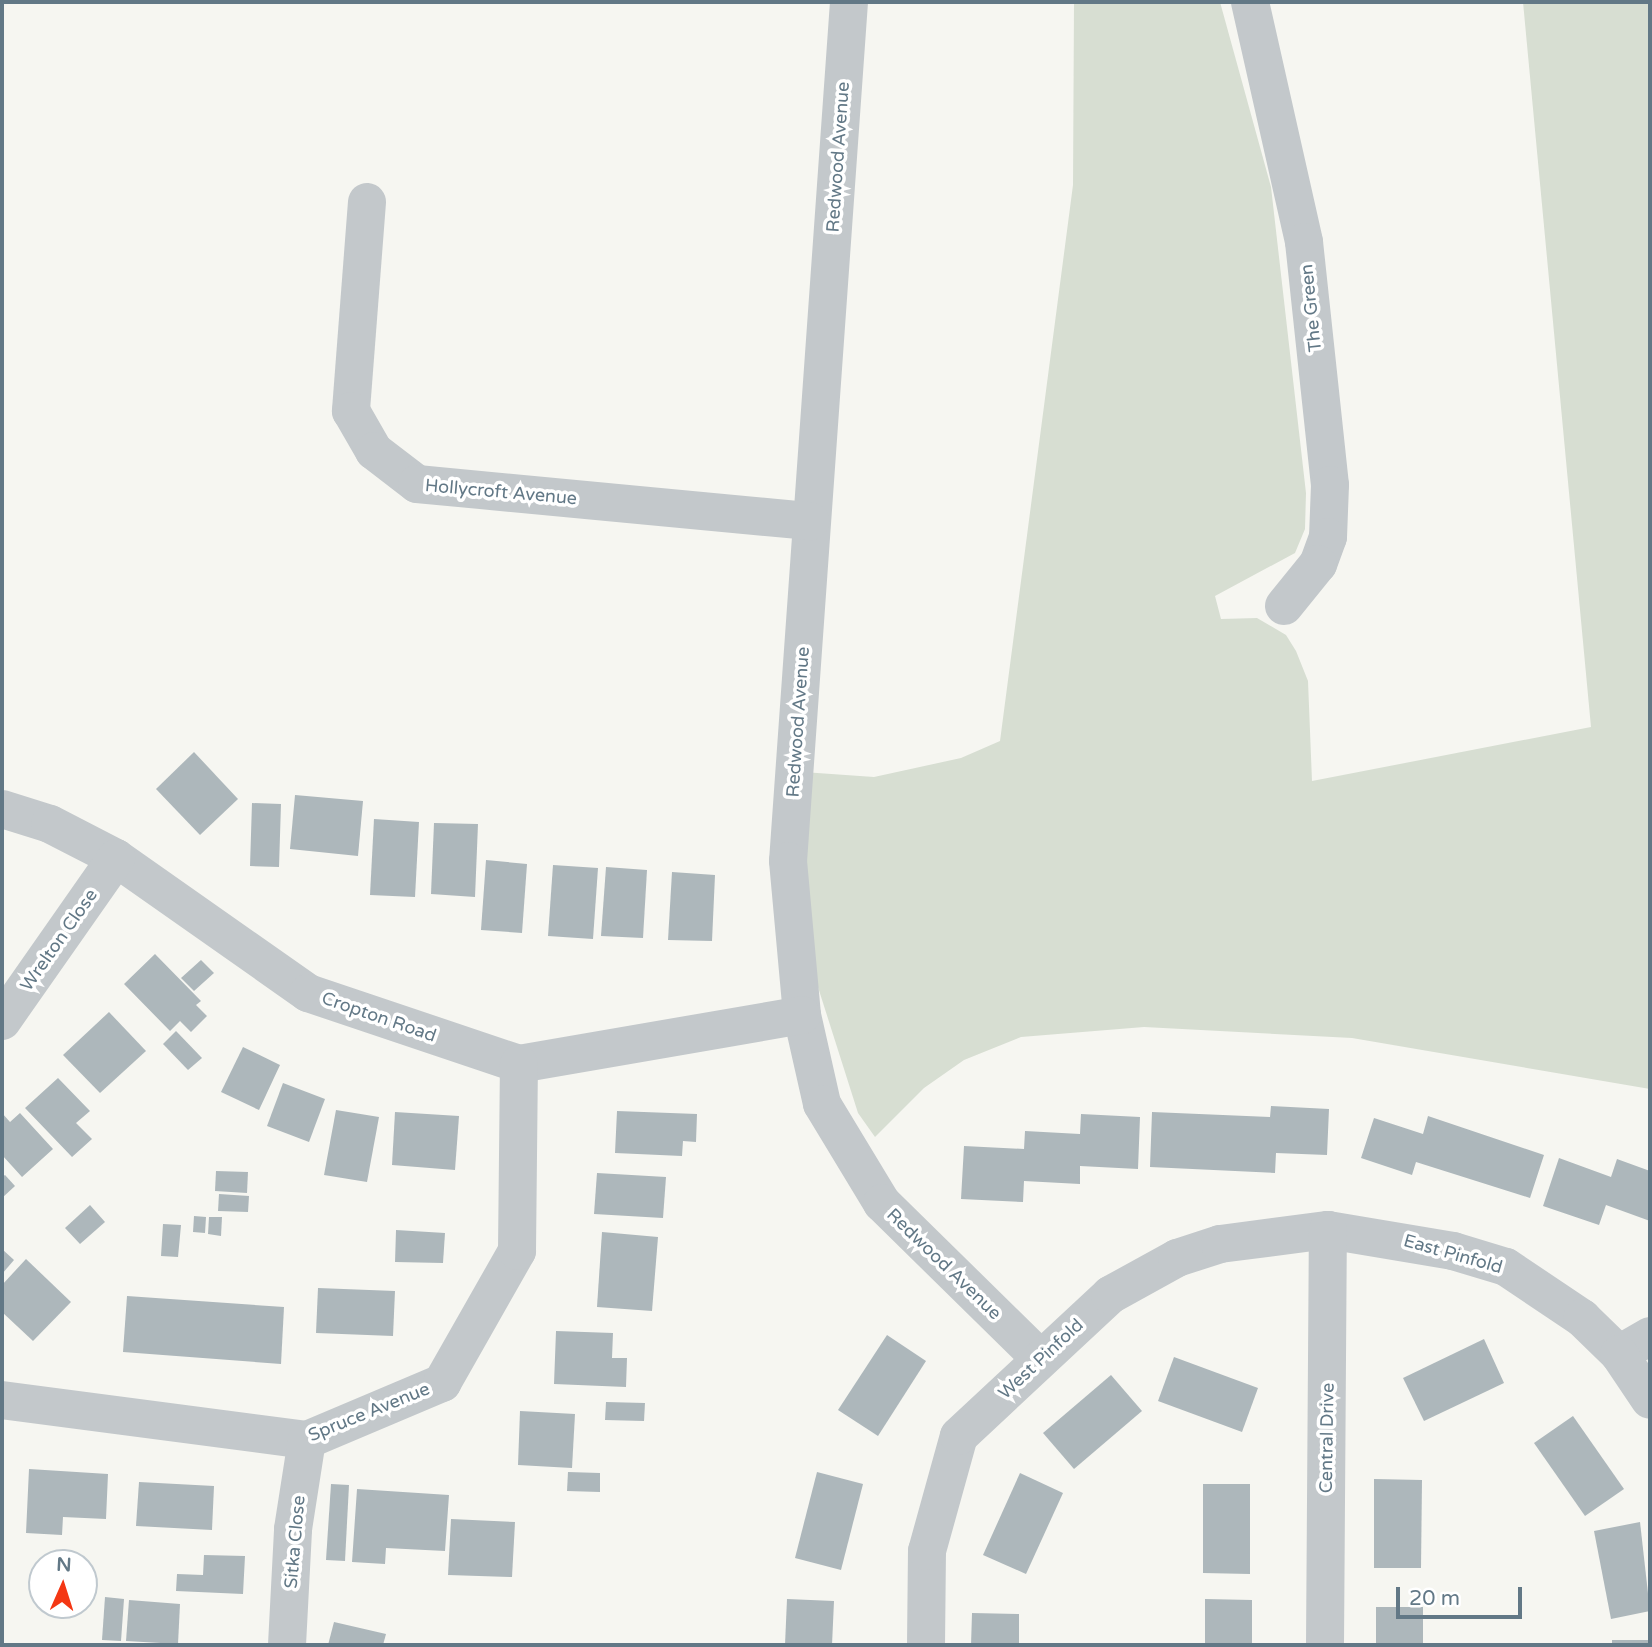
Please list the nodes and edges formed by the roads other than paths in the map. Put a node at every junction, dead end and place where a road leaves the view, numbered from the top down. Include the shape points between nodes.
1 (849, 2) edge
2 (1250, 2) edge
3 (368, 202) dead end
4 (810, 521) junction
5 (1284, 606) dead end
6 (2, 809) edge
7 (116, 858) junction
8 (802, 1015) junction
9 (2, 1021) edge
10 (519, 1065) junction
11 (1328, 1230) junction
12 (1634, 1345) edge
13 (1040, 1358) junction
14 (2, 1400) edge
15 (1650, 1401) edge
16 (307, 1440) junction
17 (287, 1645) edge
18 (926, 1645) edge
19 (1325, 1645) edge

1 - 4 street, Redwood Avenue
2 - 5 street, The Green via 1304,242 1331,485 1328,537 1318,564
3 - 4 street, Hollycroft Avenue via 352,411 374,452 417,484
4 - 8 street, Redwood Avenue via 788,861
6 - 7 street, Cropton Road via 50,824
7 - 9 street, Wrelton Close
7 - 10 street, Cropton Road via 308,993
8 - 10 street, Cropton Road
8 - 13 street, Redwood Avenue via 822,1104 882,1203
10 - 16 street, Spruce Avenue via 517,1251 442,1382
11 - 12 street, East Pinfold via 1405,1238 1506,1267 1582,1318
11 - 13 street, West Pinfold via 1220,1244 1139,1275
11 - 19 street, Central Drive
12 - 15 street, East Pinfold
13 - 18 street, West Pinfold via 960,1436 927,1551
14 - 16 street, Spruce Avenue
16 - 17 street, Sitka Close via 293,1529

